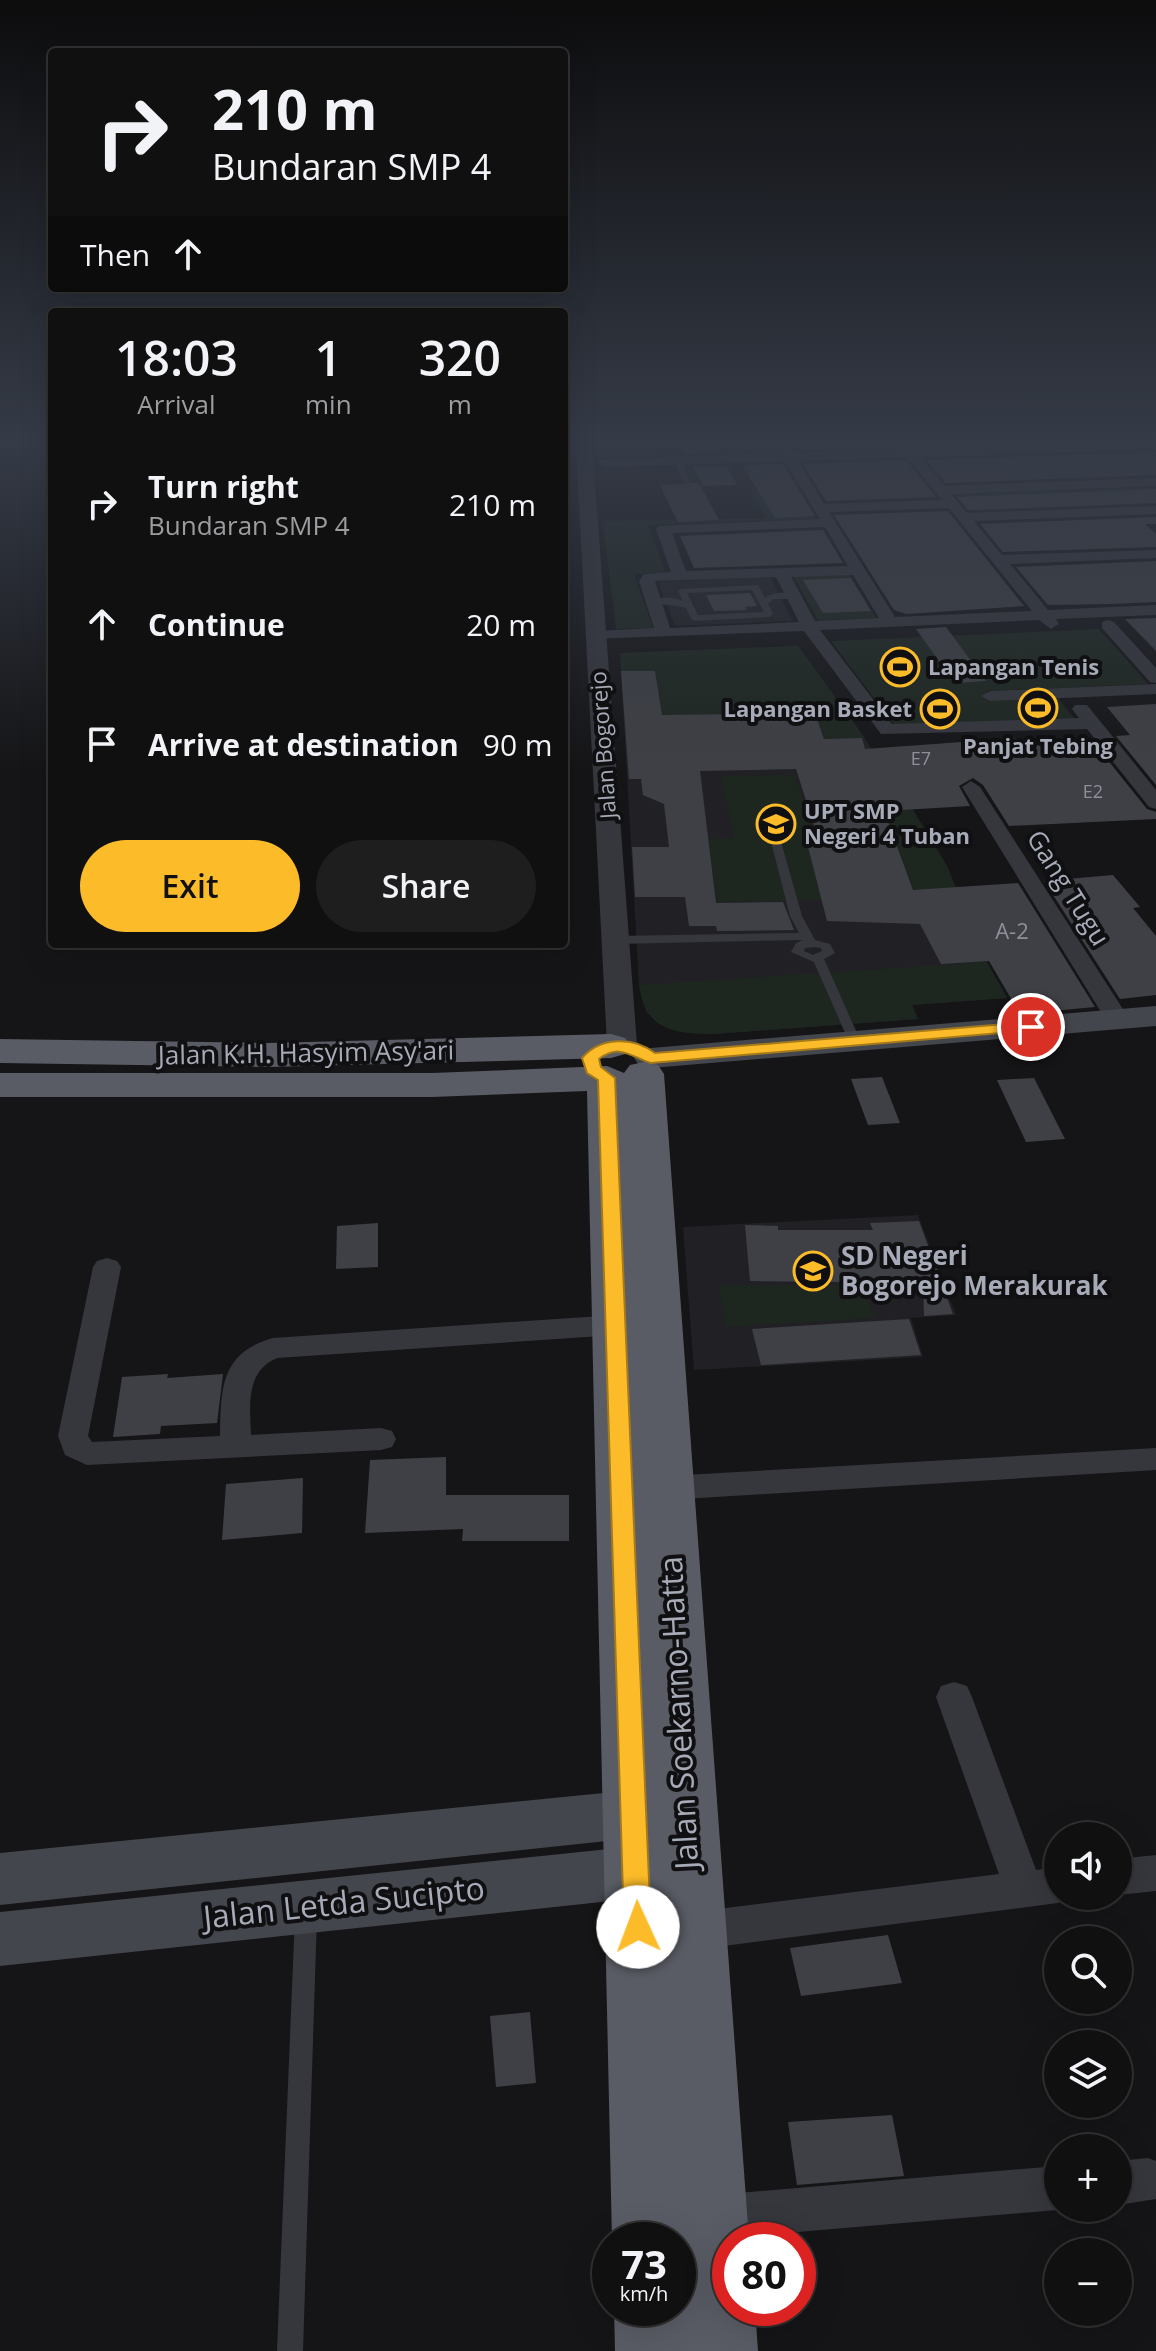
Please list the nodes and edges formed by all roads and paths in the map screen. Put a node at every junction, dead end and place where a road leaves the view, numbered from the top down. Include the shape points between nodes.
1 (591, 554) edge
2 (673, 554) edge
3 (847, 554) edge
4 (993, 554) edge
5 (1156, 554) edge
6 (998, 560) junction
7 (857, 570) junction
8 (781, 572) junction
9 (687, 580) junction
10 (749, 580) junction
11 (794, 596) junction
12 (653, 601) junction
13 (765, 603) junction
14 (688, 606) junction
15 (1156, 610) edge
16 (763, 622) junction
17 (1049, 622) junction
18 (890, 623) junction
19 (1156, 623) edge
20 (709, 624) junction
21 (1108, 625) junction
22 (813, 632) junction
23 (664, 633) junction
24 (596, 642) junction
25 (1156, 678) edge
26 (1156, 689) edge
27 (1068, 693) junction
28 (990, 696) dead end
29 (1092, 723) junction
30 (971, 787) dead end
31 (1156, 803) edge
32 (775, 838) dead end
33 (809, 939) junction
34 (615, 940) junction
35 (1156, 1016) edge
36 (1118, 1020) junction
37 (855, 1042) junction
38 (0, 1051) edge
39 (627, 1060) junction
40 (0, 1085) edge
41 (107, 1267) dead end
42 (629, 1306) junction
43 (381, 1439) dead end
44 (235, 1447) junction
45 (1156, 1459) edge
46 (667, 1488) junction
47 (954, 1697) dead end
48 (666, 1859) junction
49 (1156, 1873) edge
50 (1132, 1876) edge
51 (0, 1879) edge
52 (1041, 1887) edge
53 (307, 1907) junction
54 (0, 1939) edge
55 (1044, 2190) edge
56 (680, 2222) edge
57 (696, 2227) edge
58 (696, 2280) edge
59 (654, 2326) edge
60 (290, 2351) edge
61 (655, 2351) edge
62 (718, 2351) edge

1 - 24 street, Jalan Bogorejo
2 - 9 street
3 - 7 street
4 - 6 street
5 - 6 street
6 - 17 street
7 - 8 street
7 - 18 street
8 - 10 street
8 - 11 street
9 - 10 street
9 - 12 street via 647,578
9 - 14 lane via 682,590
10 - 13 lane
11 - 13 lane via 771,597
11 - 22 street
12 - 14 lane
12 - 23 street
13 - 16 lane via 770,614
14 - 20 lane via 693,617
15 - 17 street
16 - 20 street
16 - 22 street
17 - 18 street
17 - 21 street
17 - 22 street
18 - 22 street
19 - 21 street
20 - 23 street
21 - 25 street
22 - 24 street
22 - 29 street via 882,727 901,732
23 - 24 street
24 - 34 street, Jalan Bogorejo
26 - 27 street
27 - 28 street
27 - 29 street
29 - 31 street
30 - 36 street, Gang Tugu
32 - 33 lane via 796,916
33 - 34 lane
33 - 37 lane via 797,952 818,958
34 - 39 street, Jalan Bogorejo
35 - 36 main road
36 - 37 main road
37 - 39 main road
38 - 39 highway, Jalan K.H. Hasyim Asy'ari
39 - 40 highway, Jalan K.H. Hasyim Asy'ari via 416,1085
39 - 42 highway, Jalan Soekarno-Hatta
41 - 44 street via 73,1436 76,1447 95,1454
42 - 44 street via 261,1351 239,1372
42 - 46 highway, Jalan Soekarno-Hatta
42 - 48 highway, Jalan Soekarno-Hatta
43 - 44 street
45 - 46 street
46 - 48 highway, Jalan Soekarno-Hatta
47 - 52 street
48 - 51 main road, Jalan Letda Sucipto
48 - 52 street
48 - 53 main road, Jalan Letda Sucipto
48 - 56 highway, Jalan Soekarno-Hatta
49 - 50 street
53 - 54 main road, Jalan Letda Sucipto
53 - 60 lane
55 - 57 street
58 - 62 highway, Jalan Soekarno-Hatta
59 - 61 highway

